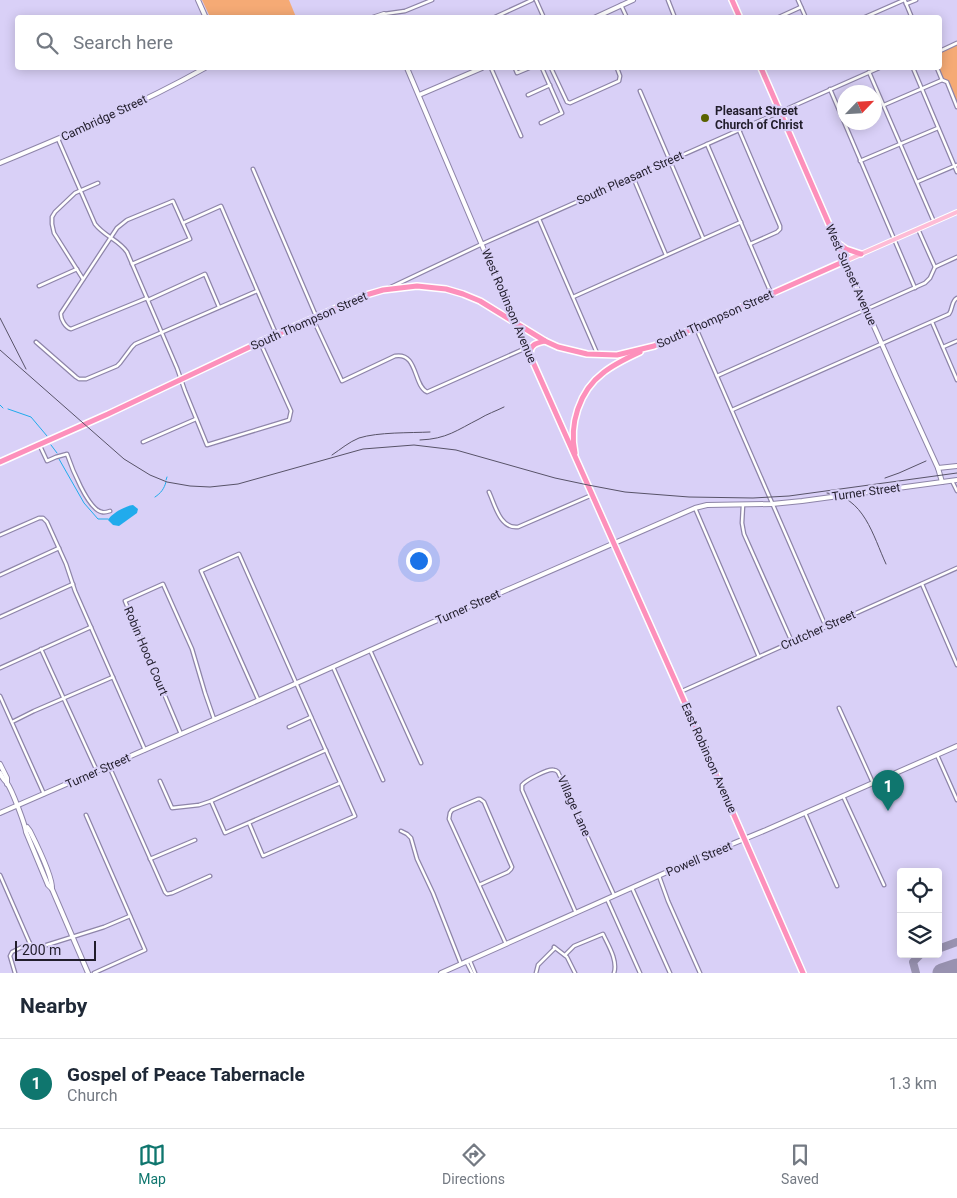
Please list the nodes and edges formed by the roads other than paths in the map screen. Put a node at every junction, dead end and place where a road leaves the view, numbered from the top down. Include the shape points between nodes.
1 (198, 0) edge
2 (432, 0) edge
3 (532, 0) edge
4 (536, 0) edge
5 (633, 0) edge
6 (668, 0) edge
7 (732, 0) edge
8 (798, 0) edge
9 (904, 0) edge
10 (916, 0) edge
11 (906, 4) junction
12 (621, 5) junction
13 (801, 6) junction
14 (205, 15) edge
15 (388, 15) edge
16 (500, 15) edge
17 (543, 15) edge
18 (600, 15) edge
19 (626, 15) edge
20 (675, 15) edge
21 (739, 15) edge
22 (783, 15) edge
23 (805, 15) edge
24 (871, 15) edge
25 (911, 15) edge
26 (957, 43) edge
27 (942, 50) edge
28 (201, 70) edge
29 (408, 70) edge
30 (477, 70) edge
31 (493, 70) edge
32 (543, 70) edge
33 (552, 70) edge
34 (617, 70) edge
35 (762, 70) edge
36 (874, 70) edge
37 (914, 70) edge
38 (938, 70) edge
39 (869, 72) junction
40 (942, 80) junction
41 (550, 84) junction
42 (922, 89) junction
43 (830, 90) junction
44 (640, 91) dead end
45 (528, 94) dead end
46 (419, 95) junction
47 (884, 105) junction
48 (957, 107) edge
49 (780, 112) junction
50 (541, 123) dead end
51 (938, 128) junction
52 (739, 130) junction
53 (521, 136) dead end
54 (58, 139) junction
55 (707, 144) junction
56 (901, 144) junction
57 (670, 161) junction
58 (860, 161) junction
59 (0, 163) edge
60 (956, 166) edge
61 (253, 169) dead end
62 (957, 172) edge
63 (633, 177) junction
64 (98, 182) dead end
65 (917, 182) junction
66 (80, 191) junction
67 (956, 213) edge
68 (539, 219) junction
69 (957, 219) edge
70 (741, 222) junction
71 (934, 222) junction
72 (183, 223) junction
73 (918, 229) junction
74 (111, 238) junction
75 (703, 238) junction
76 (894, 239) junction
77 (837, 242) junction
78 (482, 244) junction
79 (750, 244) junction
80 (861, 254) junction
81 (666, 255) junction
82 (957, 257) edge
83 (845, 261) junction
84 (132, 264) junction
85 (935, 267) junction
86 (77, 270) junction
87 (83, 279) junction
88 (39, 286) dead end
89 (915, 288) junction
90 (383, 290) junction
91 (257, 291) junction
92 (771, 293) junction
93 (573, 297) junction
94 (957, 298) edge
95 (147, 299) junction
96 (219, 307) junction
97 (866, 309) junction
98 (314, 318) junction
99 (932, 321) junction
100 (516, 323) junction
101 (696, 327) junction
102 (162, 332) junction
103 (277, 335) junction
104 (545, 341) junction
105 (957, 341) edge
106 (36, 342) dead end
107 (260, 342) junction
108 (881, 343) junction
109 (943, 347) junction
110 (526, 348) junction
111 (646, 349) junction
112 (598, 354) junction
113 (617, 355) junction
114 (531, 359) junction
115 (615, 364) junction
116 (717, 376) junction
117 (181, 380) junction
118 (957, 380) edge
119 (732, 410) junction
120 (196, 419) junction
121 (574, 428) junction
122 (564, 432) junction
123 (143, 442) dead end
124 (39, 444) junction
125 (0, 462) edge
126 (578, 463) junction
127 (957, 466) edge
128 (938, 468) junction
129 (955, 481) edge
130 (942, 482) junction
131 (957, 491) edge
132 (489, 492) dead end
133 (592, 495) junction
134 (772, 504) junction
135 (742, 505) junction
136 (695, 508) junction
137 (110, 511) dead end
138 (0, 535) edge
139 (614, 543) junction
140 (59, 548) junction
141 (957, 568) edge
142 (0, 574) edge
143 (73, 584) junction
144 (922, 584) junction
145 (0, 617) edge
146 (91, 627) junction
147 (826, 627) junction
148 (792, 642) junction
149 (41, 649) junction
150 (370, 650) junction
151 (758, 657) junction
152 (957, 664) edge
153 (333, 667) junction
154 (0, 668) edge
155 (113, 677) junction
156 (296, 683) junction
157 (680, 692) junction
158 (0, 696) edge
159 (64, 699) junction
160 (259, 700) junction
161 (839, 708) dead end
162 (311, 717) junction
163 (214, 719) junction
164 (12, 722) junction
165 (289, 727) dead end
166 (181, 734) junction
167 (957, 746) edge
168 (145, 750) junction
169 (326, 750) junction
170 (937, 755) junction
171 (420, 763) dead end
172 (0, 764) edge
173 (109, 766) junction
174 (97, 771) junction
175 (0, 773) edge
176 (383, 780) dead end
177 (160, 781) dead end
178 (340, 783) junction
179 (873, 783) junction
180 (7, 784) junction
181 (44, 794) junction
182 (843, 796) junction
183 (957, 800) edge
184 (211, 801) junction
185 (17, 806) junction
186 (0, 813) edge
187 (805, 813) junction
188 (86, 815) dead end
189 (249, 823) junction
190 (400, 831) dead end
191 (745, 839) junction
192 (194, 840) dead end
193 (150, 860) junction
194 (0, 875) edge
195 (210, 876) dead end
196 (659, 876) junction
197 (479, 885) junction
198 (884, 885) dead end
199 (837, 886) dead end
200 (632, 888) junction
201 (614, 896) junction
202 (607, 899) junction
203 (576, 913) junction
204 (130, 916) junction
205 (72, 936) junction
206 (30, 943) junction
207 (506, 944) junction
208 (565, 955) junction
209 (468, 961) junction
210 (461, 964) junction
211 (15, 973) edge
212 (88, 973) edge
213 (94, 973) edge
214 (441, 973) edge
215 (474, 973) edge
216 (536, 973) edge
217 (575, 973) edge
218 (614, 973) edge
219 (640, 973) edge
220 (670, 973) edge
221 (700, 973) edge
222 (803, 973) edge

1 - 14 street
2 - 15 street
3 - 16 street
4 - 17 street
5 - 12 street
6 - 20 street
7 - 21 highway
8 - 13 street
9 - 11 street
9 - 24 street
10 - 11 street
11 - 25 street
12 - 18 street
12 - 19 street
13 - 22 street
13 - 23 street
26 - 27 street
28 - 54 street, Cambridge Street
29 - 46 street, West Robinson Avenue
30 - 46 street
31 - 53 street
32 - 41 street
33 - 34 street via 570,103 619,80
35 - 49 highway, West Sunset Avenue
36 - 39 street, South Pleasant Street
37 - 42 street
38 - 40 street
39 - 43 street, South Pleasant Street
39 - 47 street
40 - 42 street
40 - 48 street via 946,82
41 - 45 street
41 - 50 street via 562,113
42 - 47 street
42 - 51 street
43 - 49 street, South Pleasant Street
43 - 58 street
44 - 57 street
46 - 78 street, West Robinson Avenue
47 - 56 street
49 - 52 street, South Pleasant Street
49 - 77 highway, West Sunset Avenue
51 - 56 street
51 - 60 street
52 - 55 street, South Pleasant Street
52 - 79 street via 780,224 777,232
54 - 59 street, Cambridge Street
54 - 66 street
55 - 57 street, South Pleasant Street
55 - 70 street
56 - 58 street
56 - 65 street
57 - 63 street, South Pleasant Street
57 - 75 street
58 - 76 street
60 - 62 street
60 - 65 street
61 - 98 street
63 - 68 street, South Pleasant Street
63 - 81 street
64 - 66 street
65 - 71 street
66 - 74 street via 95,224
66 - 86 street via 52,217 54,233
67 - 69 street
67 - 71 main road, South Thompson Street
68 - 78 street, South Pleasant Street
68 - 93 street
70 - 75 street
70 - 79 street
71 - 73 main road, South Thompson Street
72 - 74 street via 173,201 127,220
72 - 84 street via 190,238
72 - 91 street via 221,206
73 - 76 main road, South Thompson Street
73 - 85 street
74 - 84 street via 128,252
74 - 87 street
75 - 81 street
76 - 80 main road, South Thompson Street
76 - 89 street
77 - 80 highway
77 - 83 highway, West Sunset Avenue
78 - 90 street, South Pleasant Street
78 - 100 street, West Robinson Avenue
79 - 92 street
80 - 83 main road, South Thompson Street
81 - 93 street
82 - 85 street
83 - 92 highway, South Thompson Street
83 - 97 street, West Sunset Avenue
84 - 95 street
85 - 89 street via 928,281
86 - 87 street
86 - 88 street
87 - 95 street via 60,316 69,329
89 - 97 street
90 - 98 highway, South Thompson Street
90 - 100 highway, South Thompson Street via 416,286 446,289 480,301
91 - 96 street
91 - 103 street
92 - 101 highway, South Thompson Street
93 - 112 street
94 - 99 street via 949,314
95 - 96 street via 205,274
95 - 102 street
96 - 102 street
97 - 108 street, West Sunset Avenue
97 - 116 street
98 - 103 highway, South Thompson Street
98 - 110 street via 342,381 401,355 408,359 422,389 427,392
99 - 108 street
99 - 109 street
100 - 104 highway, South Thompson Street
100 - 110 highway, West Robinson Avenue
101 - 111 highway, South Thompson Street
101 - 116 street
102 - 106 street via 132,346 117,366 83,380 76,378
102 - 117 street
103 - 107 highway, South Thompson Street
104 - 112 highway, South Thompson Street via 558,347
104 - 114 highway via 532,346
105 - 109 street
107 - 117 highway, South Thompson Street
107 - 120 street via 291,410 289,420 207,445
108 - 119 street
108 - 128 street, West Sunset Avenue
109 - 118 street
110 - 114 highway, West Robinson Avenue
111 - 113 highway, South Thompson Street
111 - 115 highway
112 - 113 highway, South Thompson Street
113 - 115 highway
114 - 122 highway, West Robinson Avenue
115 - 121 highway via 586,392 578,408
116 - 119 street
117 - 120 street
117 - 124 highway, South Thompson Street
119 - 134 street
120 - 123 street
121 - 122 highway
121 - 126 highway
122 - 126 highway, West Robinson Avenue
124 - 125 highway, South Thompson Street
124 - 137 street via 47,461 66,454 92,505 101,512
126 - 133 highway, West Robinson Avenue
127 - 128 street
128 - 130 street, West Sunset Avenue
129 - 130 street, Turner Street
129 - 131 street
130 - 134 street, Turner Street
132 - 133 street via 504,522 512,528
133 - 139 highway, West Robinson Avenue
134 - 135 street, Turner Street
134 - 147 street
135 - 136 street, Turner Street
135 - 148 street via 744,534
136 - 139 street, Turner Street
136 - 151 street
138 - 140 street via 43,518
139 - 150 street, Turner Street
139 - 157 highway, East Robinson Avenue
140 - 142 street
140 - 143 street
141 - 144 street, Crutcher Street
143 - 145 street
143 - 146 street
144 - 147 street, Crutcher Street
144 - 152 street
146 - 149 street
146 - 155 street
147 - 148 street, Crutcher Street
148 - 151 street, Crutcher Street
149 - 154 street
149 - 159 street
150 - 153 street, Turner Street
150 - 171 street
151 - 157 street, Crutcher Street
153 - 156 street, Turner Street
153 - 176 street
155 - 159 street
155 - 168 street
156 - 160 street, Turner Street
156 - 160 street via 239,554 202,571
156 - 162 street
157 - 191 highway, East Robinson Avenue
158 - 164 street
159 - 164 street
159 - 174 street
160 - 163 street, Turner Street
161 - 179 street
162 - 165 street
162 - 169 street
163 - 166 street, Turner Street
163 - 166 street, Robin Hood Court via 192,649 163,584 125,601
164 - 181 street
166 - 168 street, Turner Street
167 - 170 street, Powell Street
168 - 173 street, Turner Street
169 - 178 street
169 - 184 street
170 - 179 street, Powell Street
170 - 183 street
172 - 180 street
173 - 174 street, Turner Street
173 - 193 street
174 - 181 street, Turner Street
175 - 180 street
177 - 184 street via 172,808
178 - 189 street
178 - 189 street via 355,816 263,856
179 - 182 street, Powell Street
180 - 185 street
181 - 185 street, Turner Street
182 - 187 street, Powell Street
182 - 198 street
184 - 189 street via 226,833
185 - 186 street, Turner Street
185 - 205 street
187 - 191 street, Powell Street
187 - 199 street
188 - 204 street
190 - 210 street via 410,838
191 - 196 street, Powell Street
191 - 222 highway, East Robinson Avenue
192 - 193 street
193 - 195 street via 167,894
194 - 206 street
196 - 200 street, Powell Street
196 - 221 street
197 - 197 street via 450,813 480,799 511,869
197 - 207 street
200 - 201 street, Powell Street
200 - 220 street
201 - 202 street, Powell Street
201 - 203 street, Village Lane via 558,772 551,770 526,781 522,790
202 - 203 street, Powell Street
202 - 219 street
203 - 207 street, Powell Street
204 - 205 street
204 - 213 street via 145,950
205 - 206 street via 34,950
205 - 212 street
206 - 211 street via 12,952 10,956
207 - 209 street, Powell Street
208 - 216 street via 555,948 538,966
208 - 217 street
208 - 218 street via 572,947 603,934 615,962
209 - 210 street, Powell Street
209 - 215 street
210 - 214 street, Powell Street

